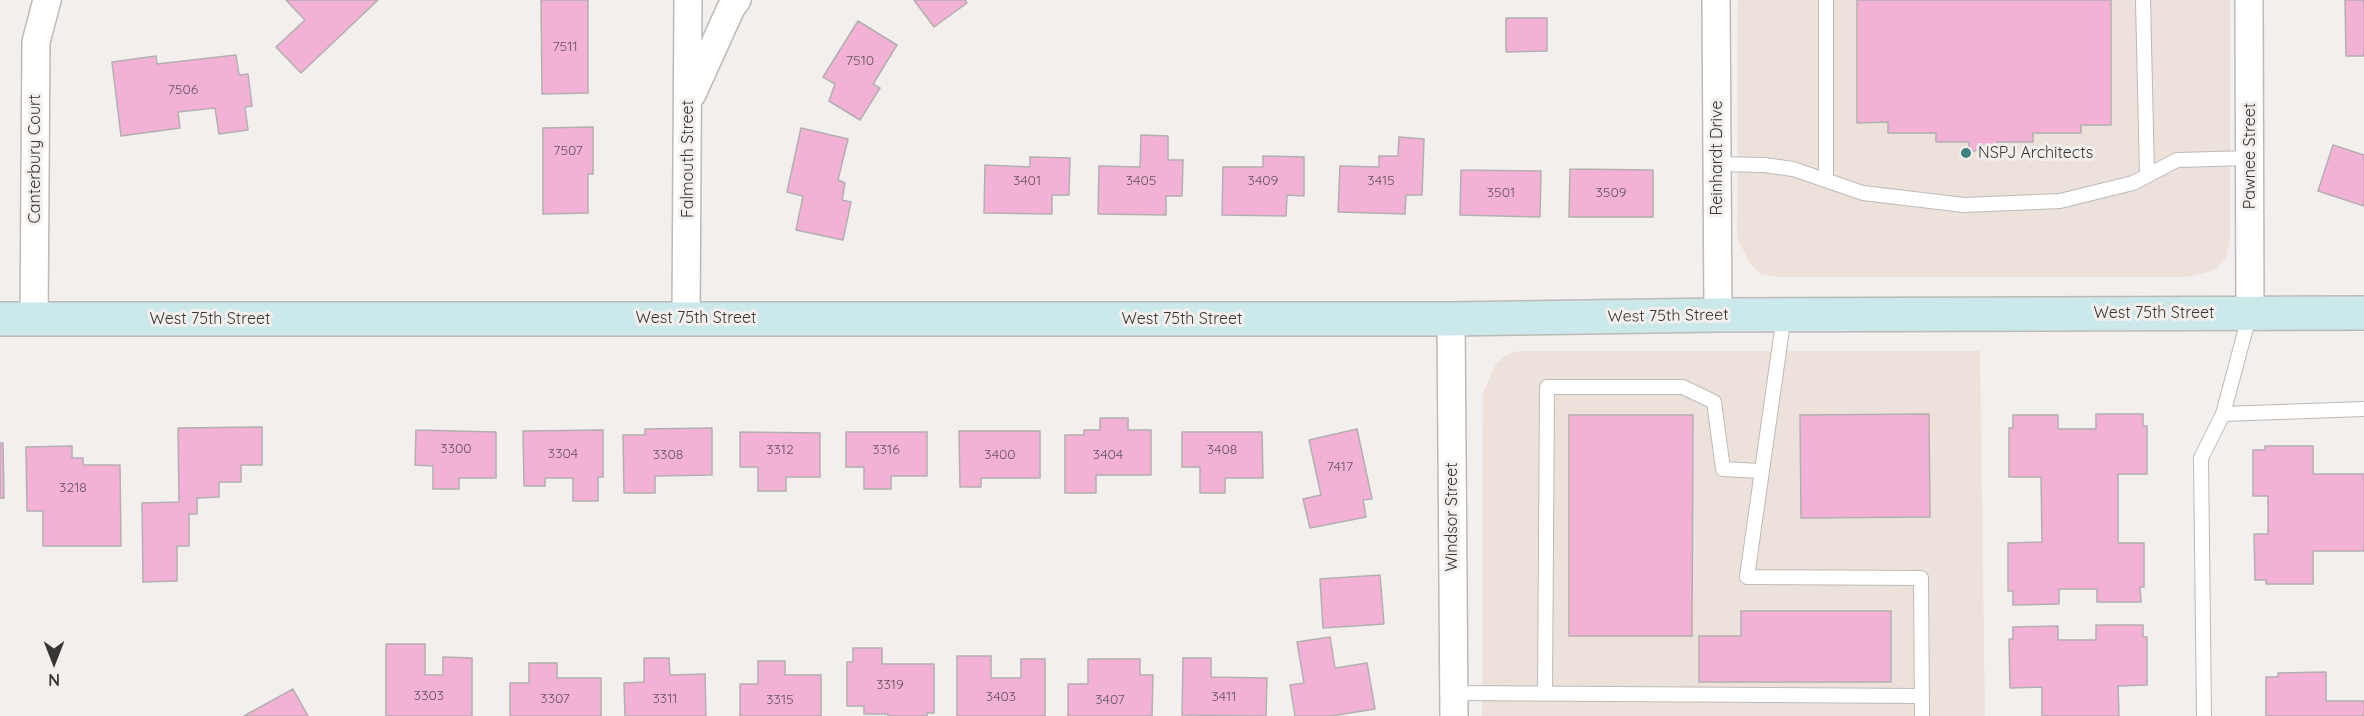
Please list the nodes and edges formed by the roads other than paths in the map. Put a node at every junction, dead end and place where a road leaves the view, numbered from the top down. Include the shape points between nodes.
1 (47, 0) edge
2 (688, 0) edge
3 (737, 0) edge
4 (1716, 0) edge
5 (1826, 0) edge
6 (2143, 0) edge
7 (2249, 0) edge
8 (688, 104) junction
9 (2250, 158) junction
10 (1717, 164) junction
11 (2147, 176) junction
12 (1826, 180) junction
13 (2250, 313) junction
14 (2364, 313) edge
15 (1718, 315) junction
16 (1784, 315) junction
17 (686, 318) junction
18 (0, 319) edge
19 (34, 319) junction
20 (1450, 319) junction
21 (2364, 409) edge
22 (2223, 414) junction
23 (1761, 471) junction
24 (1545, 693) junction
25 (1922, 696) junction
26 (1454, 704) edge
27 (1922, 716) edge
28 (2204, 716) edge

1 - 19 street, Canterbury Court via 36,42
2 - 8 street, Falmouth Street
3 - 8 street
4 - 10 street, Reinhardt Drive
5 - 12 lane
6 - 11 lane
7 - 9 street, Pawnee Street
8 - 17 street, Falmouth Street
9 - 11 lane via 2177,160
9 - 13 street, Pawnee Street
10 - 12 lane via 1793,169
10 - 15 street, Reinhardt Drive
11 - 12 lane via 2060,201 1964,205 1863,193
13 - 14 main road, West 75th Street
13 - 16 main road, West 75th Street
13 - 22 lane
15 - 16 main road, West 75th Street
15 - 20 main road, West 75th Street
16 - 23 lane
17 - 19 main road, West 75th Street
17 - 20 main road, West 75th Street
18 - 19 main road, West 75th Street
20 - 26 street, Windsor Street
21 - 22 lane
22 - 28 lane via 2201,458
23 - 24 lane via 1723,469 1714,402 1683,387 1547,387
23 - 25 lane via 1747,577 1921,578
24 - 25 lane
24 - 26 lane
25 - 27 lane

